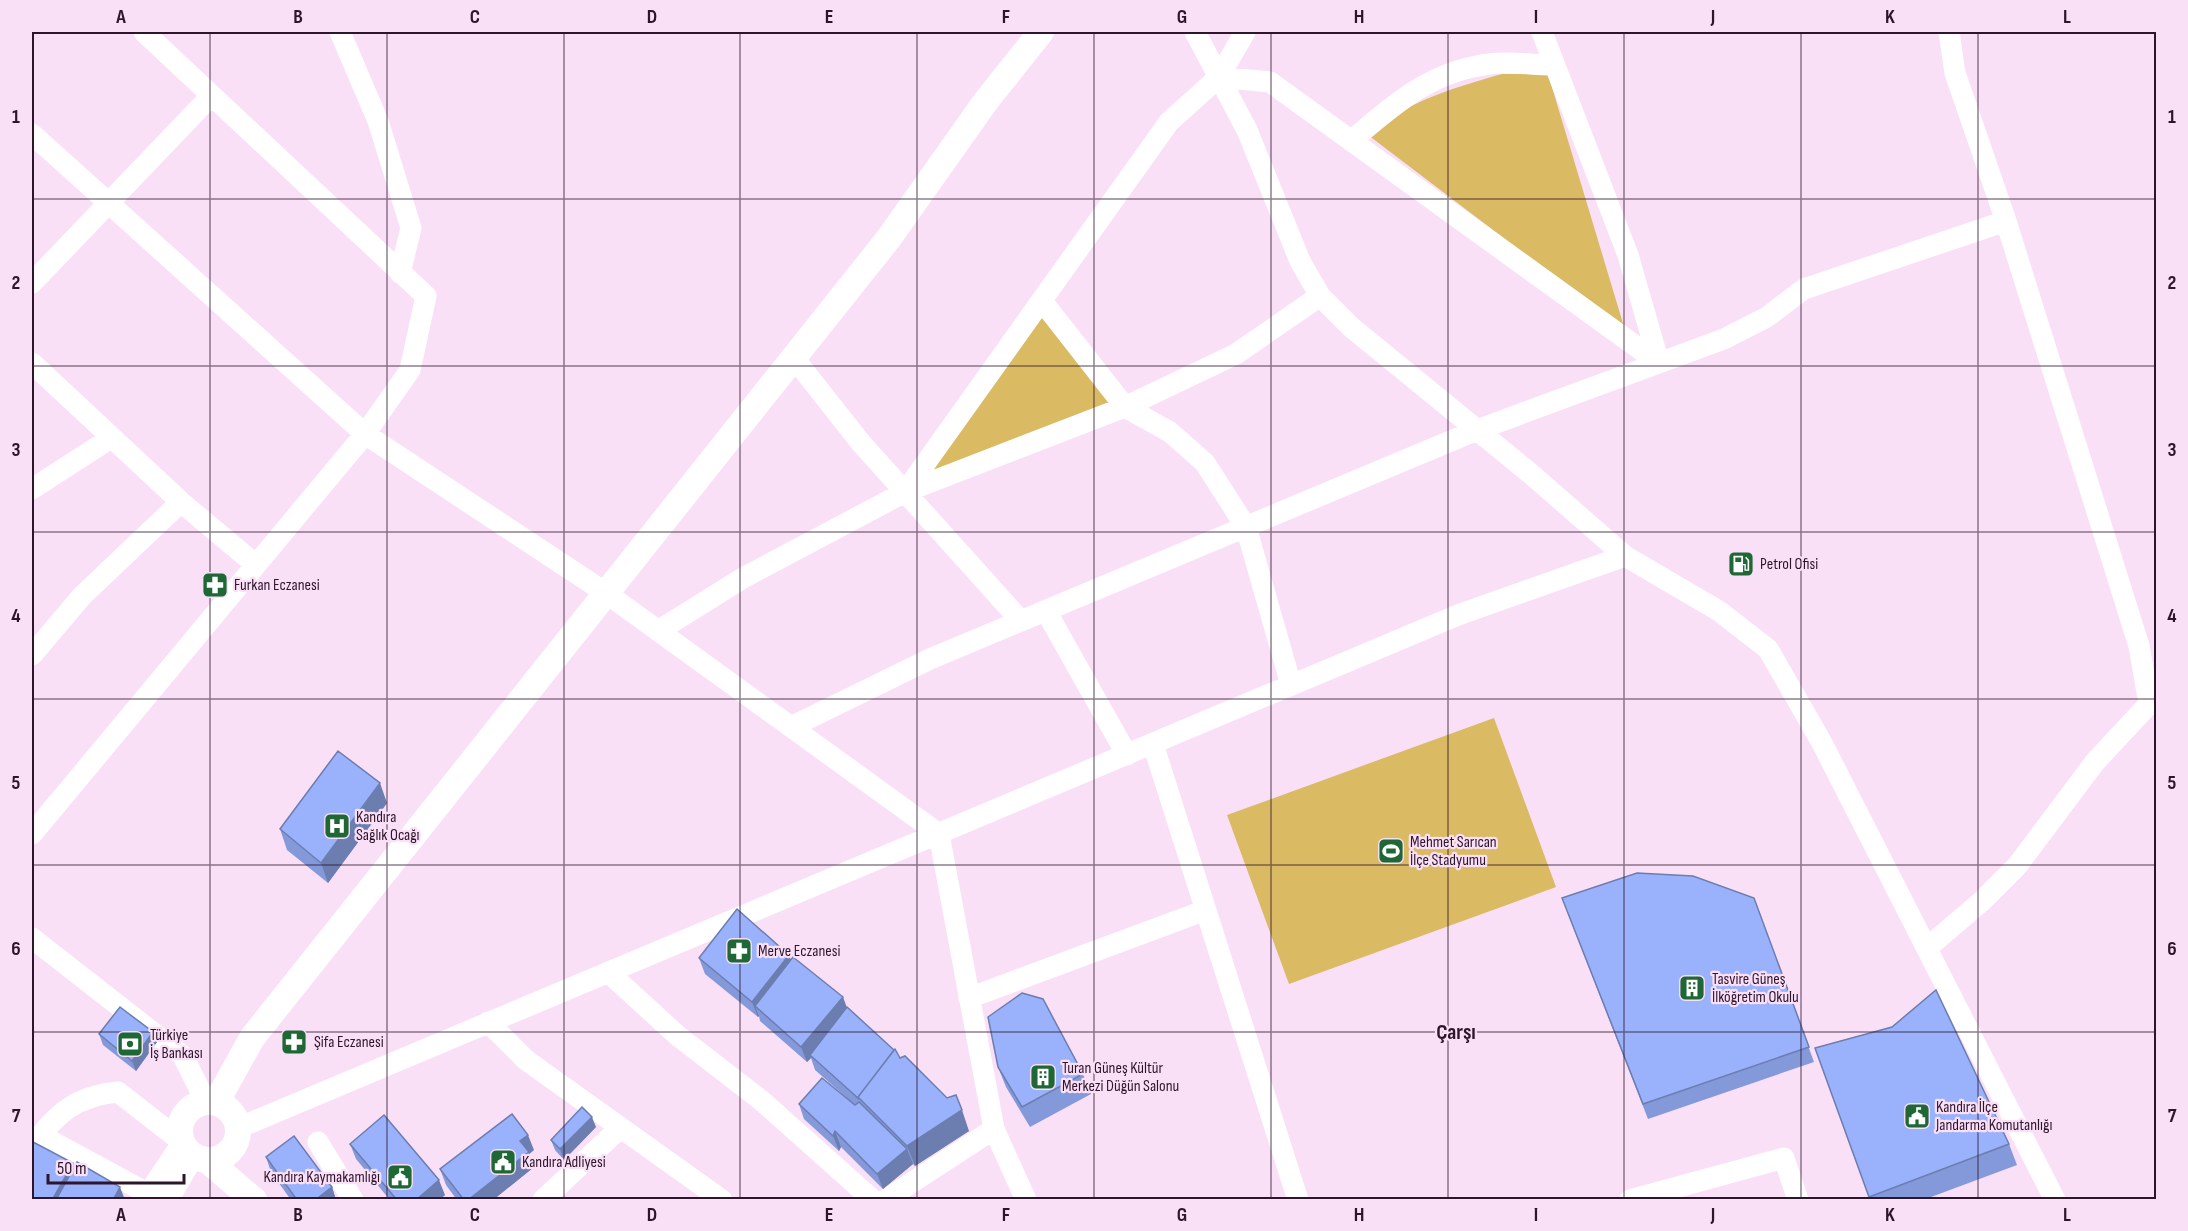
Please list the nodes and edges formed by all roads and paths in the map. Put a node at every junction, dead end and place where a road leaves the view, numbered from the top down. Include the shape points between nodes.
1 (144, 32) edge
2 (340, 32) edge
3 (1041, 32) edge
4 (1195, 32) edge
5 (1245, 32) edge
6 (1542, 32) edge
7 (1948, 32) edge
8 (1553, 65) junction
9 (1219, 77) junction
10 (211, 96) junction
11 (32, 134) edge
12 (1351, 141) junction
13 (107, 205) junction
14 (2006, 221) junction
15 (400, 273) junction
16 (32, 282) edge
17 (1320, 296) junction
18 (1042, 301) junction
19 (794, 358) junction
20 (32, 363) edge
21 (1659, 363) junction
22 (1125, 407) junction
23 (1477, 430) junction
24 (365, 434) junction
25 (111, 438) junction
26 (32, 489) edge
27 (905, 492) junction
28 (181, 502) junction
29 (1246, 526) junction
30 (1625, 556) junction
31 (256, 566) junction
32 (606, 593) junction
33 (1046, 611) junction
34 (1021, 621) junction
35 (658, 631) junction
36 (32, 655) edge
37 (1291, 686) junction
38 (791, 727) junction
39 (1153, 744) junction
40 (1127, 755) junction
41 (32, 834) edge
42 (939, 834) junction
43 (1206, 910) junction
44 (32, 938) edge
45 (1927, 948) junction
46 (609, 972) junction
47 (969, 998) junction
48 (488, 1022) junction
49 (211, 1102) junction
50 (238, 1128) junction
51 (620, 1128) junction
52 (994, 1129) junction
53 (36, 1140) edge
54 (318, 1142) dead end
55 (191, 1150) junction
56 (552, 1197) edge
57 (150, 1198) edge
58 (168, 1200) edge
59 (254, 1200) edge
60 (353, 1200) edge
61 (722, 1200) edge
62 (873, 1200) edge
63 (885, 1200) edge
64 (1026, 1200) edge
65 (1298, 1200) edge
66 (1630, 1200) edge
67 (1798, 1200) edge
68 (2055, 1200) edge

1 - 10 street
2 - 15 street via 378,121 411,228
3 - 19 main road via 986,101 889,238
4 - 9 street
5 - 9 street
6 - 8 street
7 - 14 street via 1955,73
8 - 12 street via 1490,63 1437,77 1404,96
8 - 21 street via 1628,255
9 - 12 street via 1270,82
9 - 17 street via 1248,130 1300,261
9 - 18 street via 1169,122
10 - 13 street
10 - 15 street
11 - 13 street
12 - 21 street
13 - 16 street
13 - 24 street
14 - 21 street via 1804,289 1759,321 1724,339
14 - 45 street via 2139,646 2149,704 2095,762 2017,866
15 - 24 street via 426,296 410,370
17 - 22 street via 1236,354
17 - 23 street via 1351,327
18 - 22 street
18 - 27 street
19 - 27 street
19 - 32 main road
20 - 25 street
21 - 23 street
22 - 27 street
22 - 29 street via 1170,432 1205,463
23 - 29 street
23 - 30 street
24 - 31 street
24 - 32 street
25 - 26 street
25 - 28 street
27 - 34 street
27 - 35 street via 743,578
28 - 31 street
28 - 36 street via 82,596
29 - 33 street
29 - 37 street
30 - 37 street via 1458,615
30 - 45 street via 1719,611 1768,649 1822,743
31 - 41 street
32 - 35 street
32 - 49 main road via 252,1038
33 - 34 street
33 - 40 street
34 - 38 street via 930,659
35 - 38 street
37 - 39 street
38 - 42 street
39 - 40 street
39 - 43 street
40 - 42 street
42 - 46 street
42 - 47 street
43 - 47 street
43 - 65 street
44 - 49 street via 183,1056
45 - 68 street
46 - 48 street
46 - 62 street via 678,1036 762,1101
47 - 52 street
48 - 50 street
48 - 51 street via 526,1060
49 - 50 main road via 226,1108
49 - 55 main road via 190,1108 184,1115 180,1132
50 - 55 main road via 233,1147 226,1155
51 - 56 street
51 - 61 street
52 - 63 street
52 - 64 street
53 - 55 street via 62,1111 92,1095 118,1092
53 - 57 street
54 - 60 street
55 - 57 street
55 - 58 street
55 - 59 main road
66 - 67 street via 1784,1158

